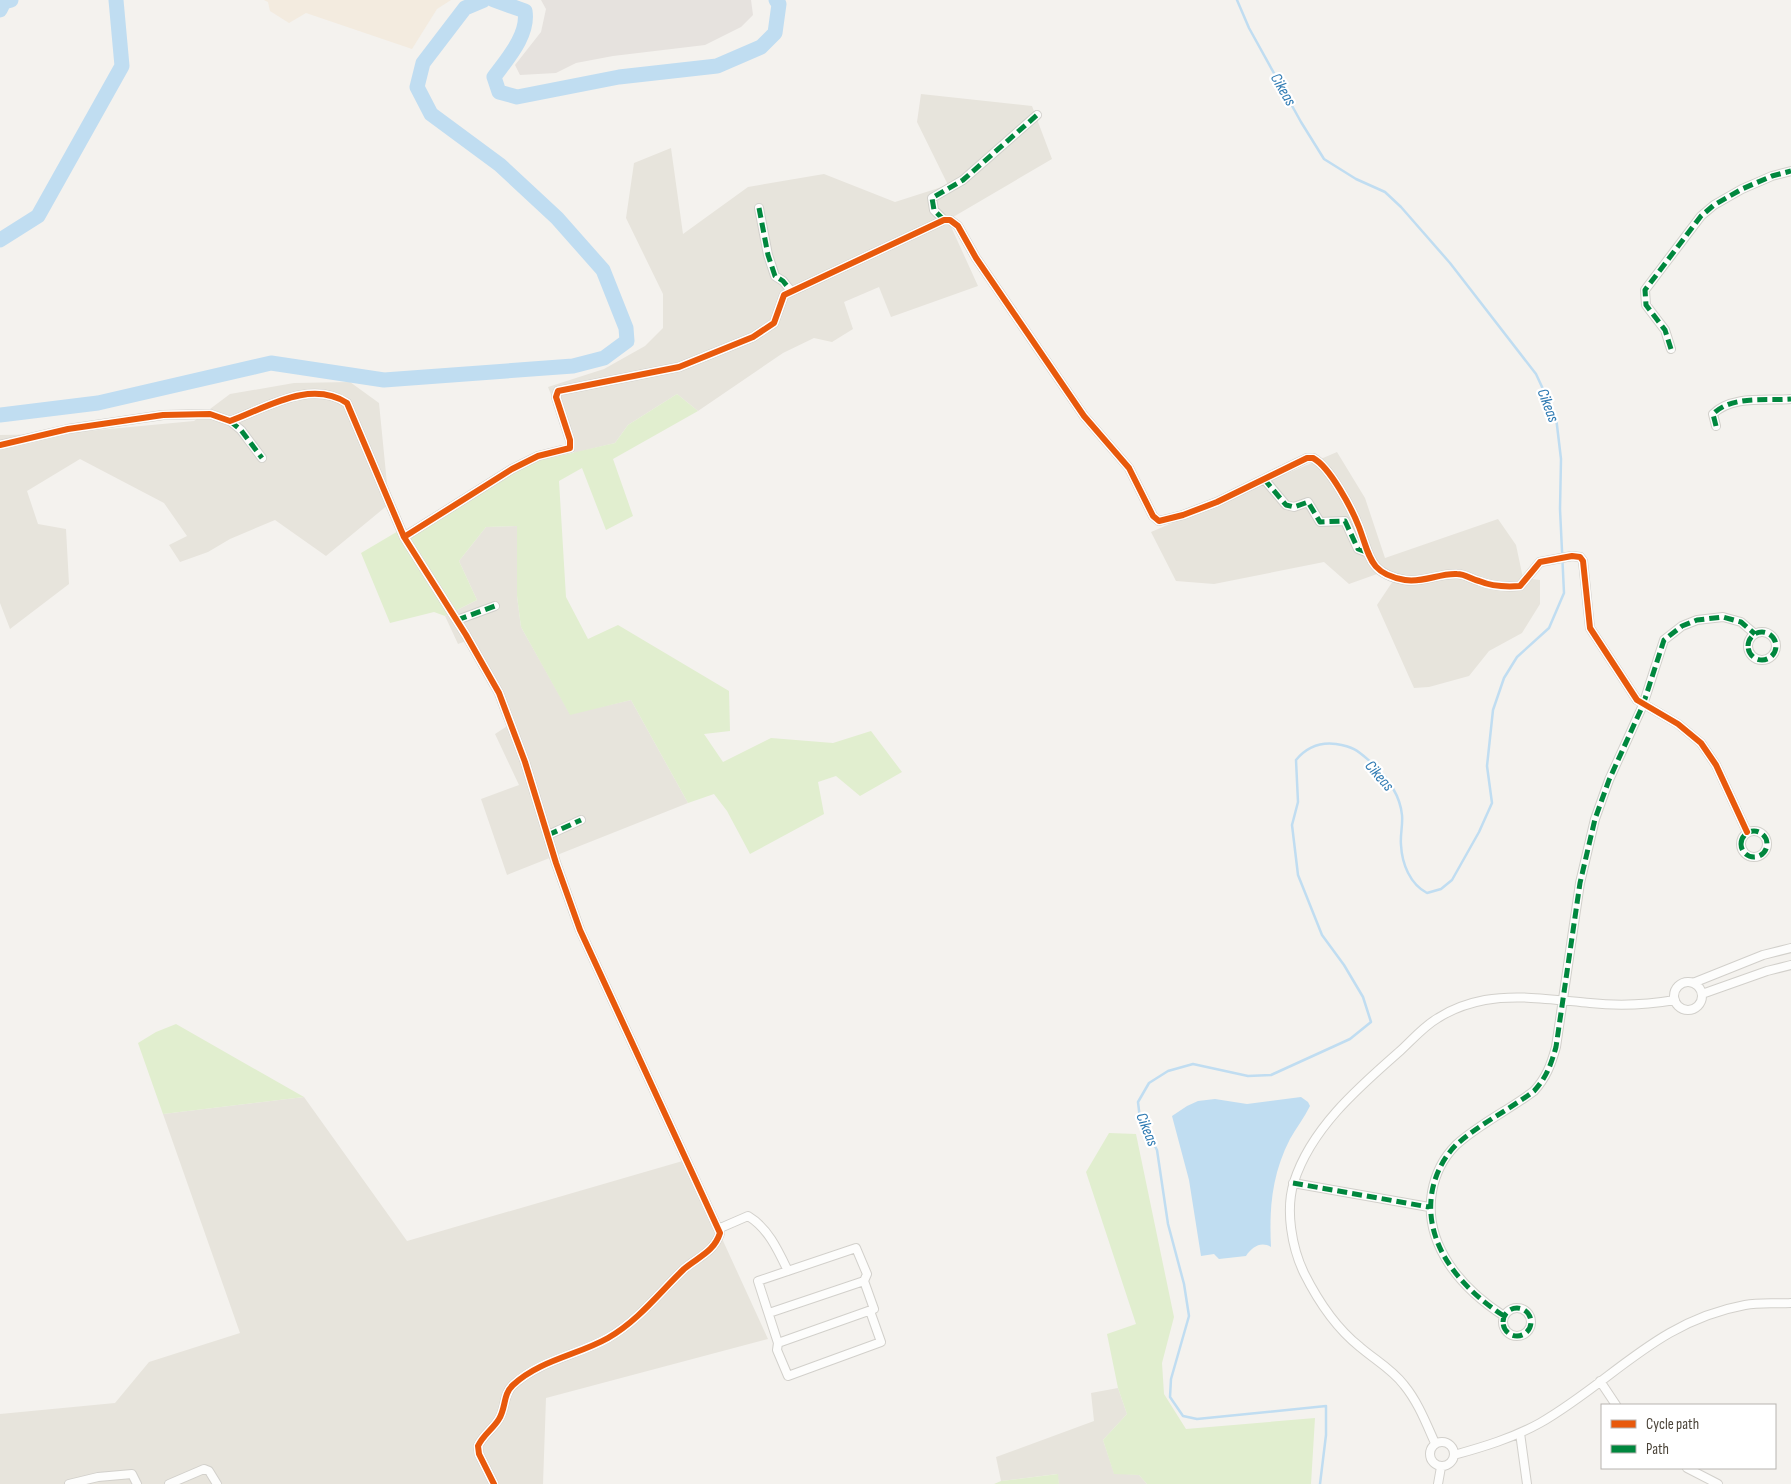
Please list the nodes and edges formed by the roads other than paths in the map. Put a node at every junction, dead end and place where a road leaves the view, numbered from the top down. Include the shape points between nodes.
1 (1037, 115) dead end
2 (1791, 171) edge
3 (759, 208) dead end
4 (944, 220) junction
5 (791, 291) junction
6 (1671, 349) dead end
7 (1791, 399) edge
8 (230, 421) junction
9 (1716, 426) dead end
10 (0, 445) edge
11 (262, 458) dead end
12 (1264, 479) junction
13 (404, 537) junction
14 (1366, 552) junction
15 (495, 606) dead end
16 (457, 620) junction
17 (1755, 634) dead end
18 (1643, 705) junction
19 (581, 820) dead end
20 (1748, 832) dead end
21 (548, 835) junction
22 (1791, 948) edge
23 (1791, 965) edge
24 (1693, 983) junction
25 (1702, 994) junction
26 (1675, 1000) junction
27 (1562, 1001) junction
28 (1293, 1183) junction
29 (1430, 1207) junction
30 (718, 1229) junction
31 (788, 1271) junction
32 (864, 1281) junction
33 (1791, 1303) edge
34 (870, 1311) junction
35 (769, 1313) junction
36 (1504, 1316) dead end
37 (778, 1343) junction
38 (1600, 1381) junction
39 (1615, 1404) edge
40 (1520, 1434) junction
41 (1435, 1443) junction
42 (1454, 1455) junction
43 (1441, 1467) junction
44 (1689, 1469) edge
45 (69, 1484) edge
46 (137, 1484) edge
47 (169, 1484) edge
48 (217, 1484) edge
49 (494, 1484) edge
50 (1438, 1484) edge
51 (1528, 1484) edge
52 (1718, 1484) edge

1 - 4 street via 963,180 932,198 934,210
2 - 6 street via 1742,188 1714,205 1645,290 1646,305 1662,325
3 - 5 street via 775,276
4 - 5 street
4 - 12 street via 954,221 958,226 976,258 1084,416 1129,468 1153,516 1159,521 1183,515
5 - 13 street via 781,299 774,323 765,332 745,341 678,367 558,391 556,397 570,448 538,456 518,466
7 - 9 street via 1756,399 1729,404 1713,414
8 - 10 street via 210,414 163,415 68,429
8 - 11 street
8 - 13 street via 292,397 315,392 335,395 347,402
12 - 14 street via 1286,505 1294,507 1308,502 1320,522 1345,521 1358,549
12 - 14 street via 1307,458 1319,461 1335,480 1358,524
13 - 16 street
14 - 18 street via 1378,569 1396,578 1418,581 1456,574 1512,587 1520,586 1540,562 1577,556 1582,561 1590,628 1633,695
15 - 16 street
16 - 21 street via 499,693
17 - 18 street via 1741,622 1722,616 1697,620 1672,632 1658,651
18 - 20 street via 1678,724 1701,743 1716,765
18 - 27 street via 1595,819 1580,883
19 - 21 street
21 - 30 street via 584,939
22 - 24 street via 1763,955
23 - 25 street
24 - 25 street
24 - 26 street via 1681,984 1676,989
25 - 26 street via 1696,1009 1687,1011 1679,1008
26 - 27 street via 1618,1005
27 - 28 street via 1487,1000 1454,1009 1437,1018 1332,1117 1309,1150
27 - 29 street via 1556,1047 1544,1081 1519,1103 1456,1145 1438,1171
28 - 29 street
28 - 41 street via 1293,1238 1304,1273 1346,1334 1404,1384 1420,1409
29 - 36 street via 1435,1235 1449,1264 1474,1294
30 - 31 street via 748,1216 775,1243
30 - 49 street via 716,1245 687,1266 651,1305 619,1330 608,1338 549,1363 512,1385 499,1420 478,1446
31 - 32 street via 856,1248 867,1274
31 - 35 street via 758,1282
32 - 34 street via 874,1309
32 - 35 street
33 - 38 street via 1747,1304 1691,1321 1649,1344
34 - 37 street
34 - 37 street via 881,1342 788,1376 777,1350
35 - 37 street
38 - 39 street
38 - 40 street
40 - 42 street
40 - 51 street
41 - 42 street via 1447,1443
41 - 43 street via 1429,1451 1430,1459
42 - 43 street via 1450,1463
43 - 50 street
44 - 52 street
45 - 46 street via 132,1474
47 - 48 street via 204,1469

